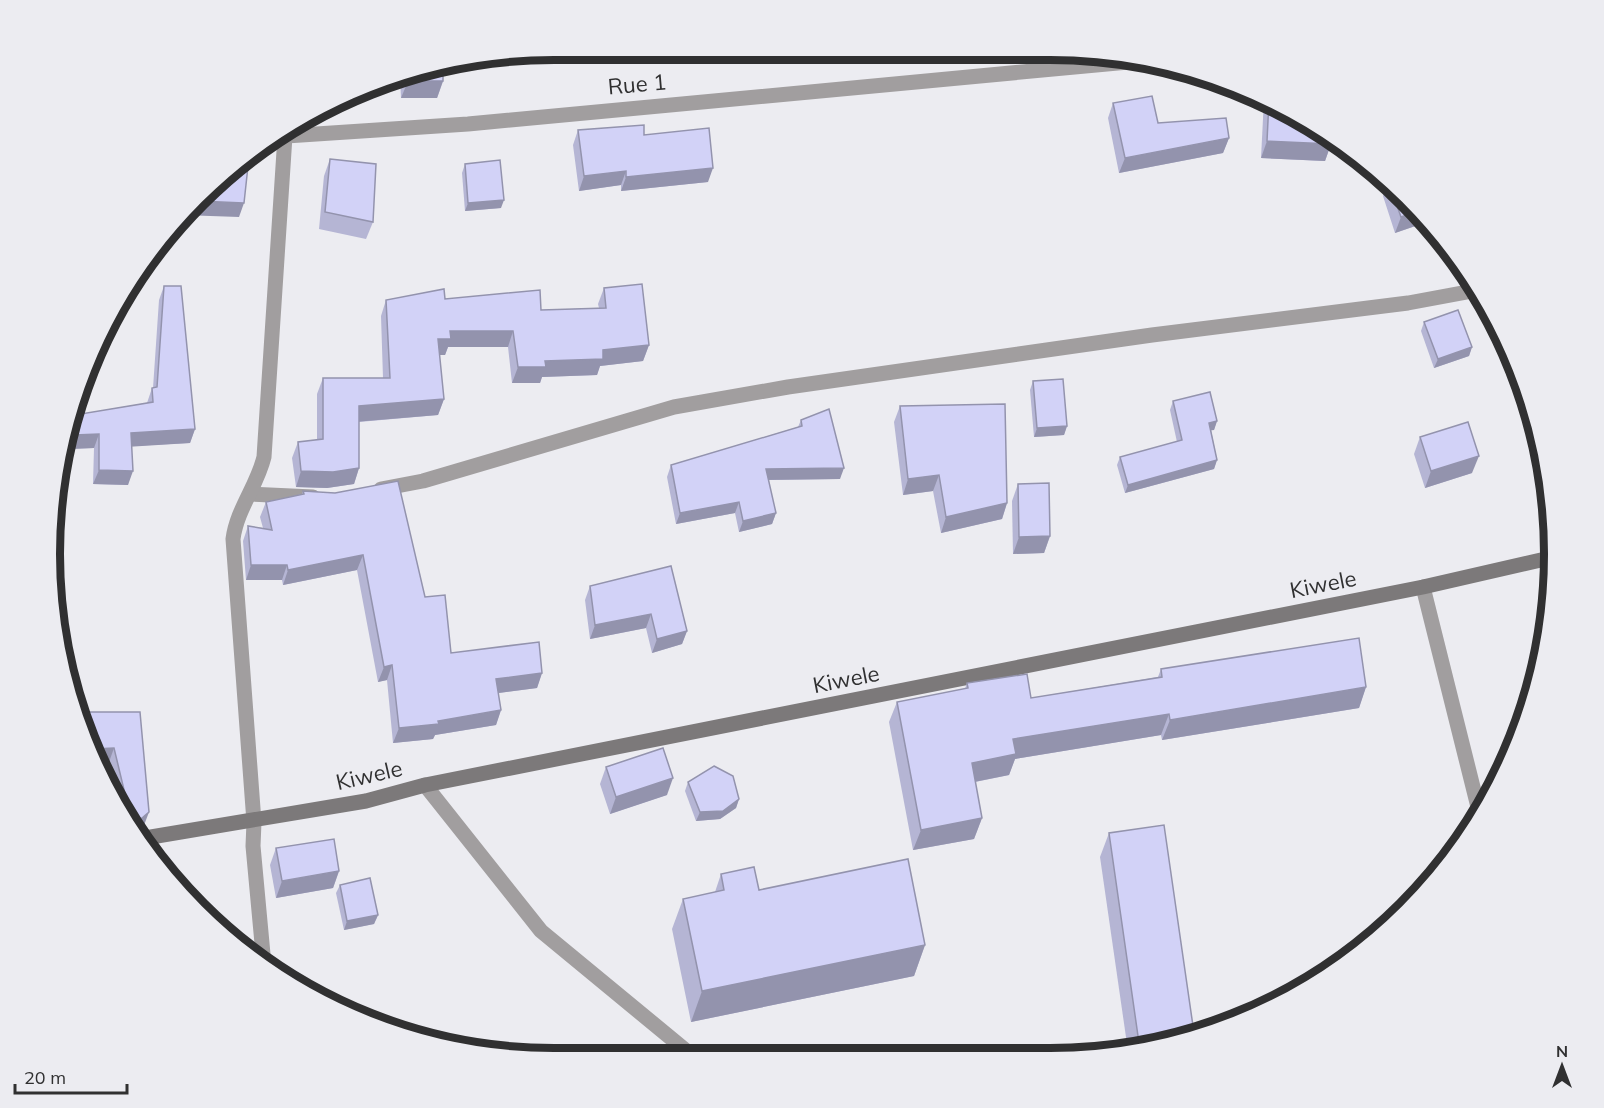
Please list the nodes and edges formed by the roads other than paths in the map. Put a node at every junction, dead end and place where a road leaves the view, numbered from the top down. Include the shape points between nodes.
1 (1111, 64) edge
2 (291, 136) edge
3 (278, 145) edge
4 (1468, 292) edge
5 (371, 491) edge
6 (250, 494) junction
7 (328, 498) edge
8 (1544, 559) edge
9 (1423, 587) junction
10 (425, 785) junction
11 (1477, 803) edge
12 (254, 819) junction
13 (149, 837) edge
14 (263, 953) edge
15 (682, 1048) edge

1 - 2 street, Rue 1 via 468,124
3 - 6 street via 264,457
4 - 5 street via 1408,303 1152,334 674,407 423,482
6 - 7 street
6 - 12 street via 239,513 233,539
8 - 9 street, Kiwele
9 - 10 street, Kiwele
9 - 11 street
10 - 12 street, Kiwele via 366,801
10 - 15 street via 541,931
12 - 13 street, Kiwele
12 - 14 street

